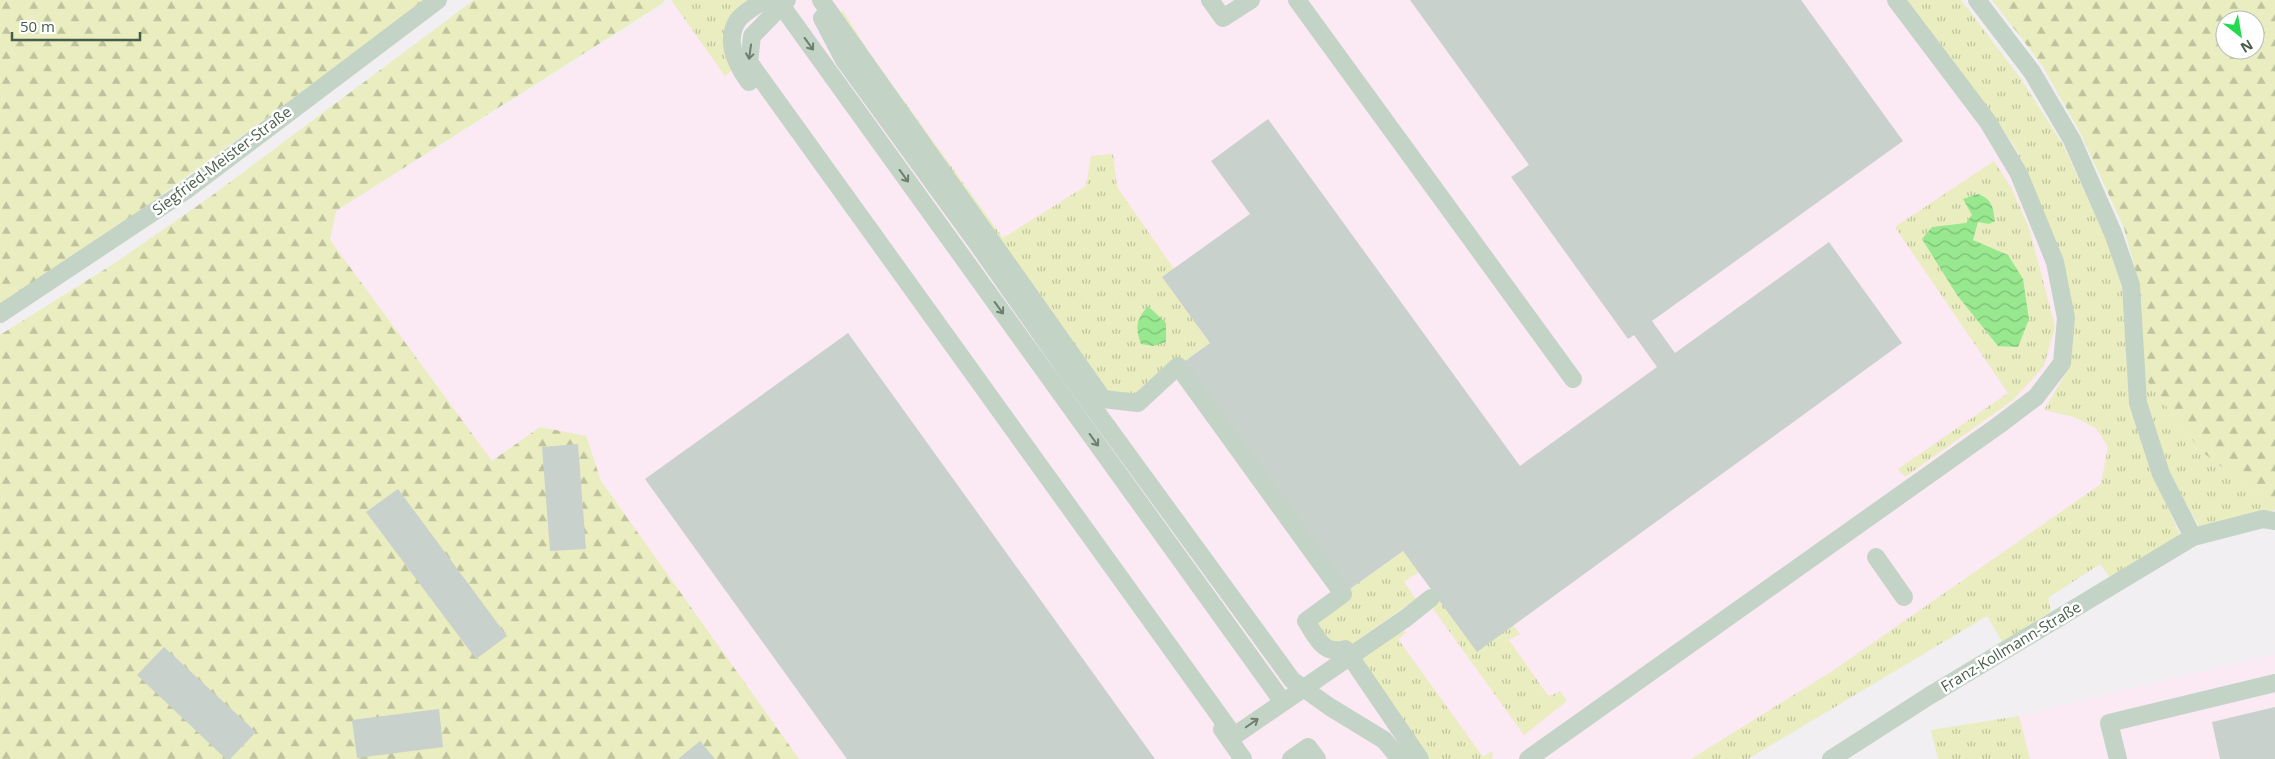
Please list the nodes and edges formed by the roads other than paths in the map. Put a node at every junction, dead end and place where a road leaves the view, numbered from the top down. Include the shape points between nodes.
1 (438, 0) edge
2 (821, 0) edge
3 (1210, 0) edge
4 (1251, 0) edge
5 (1297, 0) edge
6 (1896, 0) edge
7 (1977, 0) edge
8 (777, 2) edge
9 (0, 314) edge
10 (1573, 379) dead end
11 (2275, 521) edge
12 (2193, 537) junction
13 (1876, 557) dead end
14 (1904, 597) dead end
15 (1431, 598) dead end
16 (1350, 656) junction
17 (2275, 683) edge
18 (1303, 688) junction
19 (1283, 702) junction
20 (1243, 759) edge
21 (1291, 759) edge
22 (1316, 759) edge
23 (1400, 759) edge
24 (1420, 759) edge
25 (1528, 759) edge
26 (1831, 759) edge
27 (2118, 759) edge

1 - 9 street, Siegfried-Meister-Straße via 185,191
2 - 16 street via 1103,399 1138,403 1178,366 1343,594 1306,621 1323,648 1336,652 1345,649
2 - 18 street via 822,19 844,60 1292,680
3 - 4 street via 1223,18
5 - 10 street
6 - 25 street via 1988,122 2019,174 2055,262 2066,318 2062,363 2036,397 1999,425
7 - 12 street via 2032,72 2072,140 2113,233 2131,285 2138,403 2162,474
8 -> 19 street
8 -> 19 street via 752,36 749,62 1234,736
8 - 20 street via 739,19 731,38 737,66
11 - 12 street, Franz-Kollmann-Straße via 2263,519
12 - 26 street, Franz-Kollmann-Straße
13 - 14 street
15 - 16 street
16 - 18 street
16 - 24 street
17 - 27 street via 2109,723
18 - 19 street
18 - 23 street via 1384,740
21 - 22 street via 1308,747

